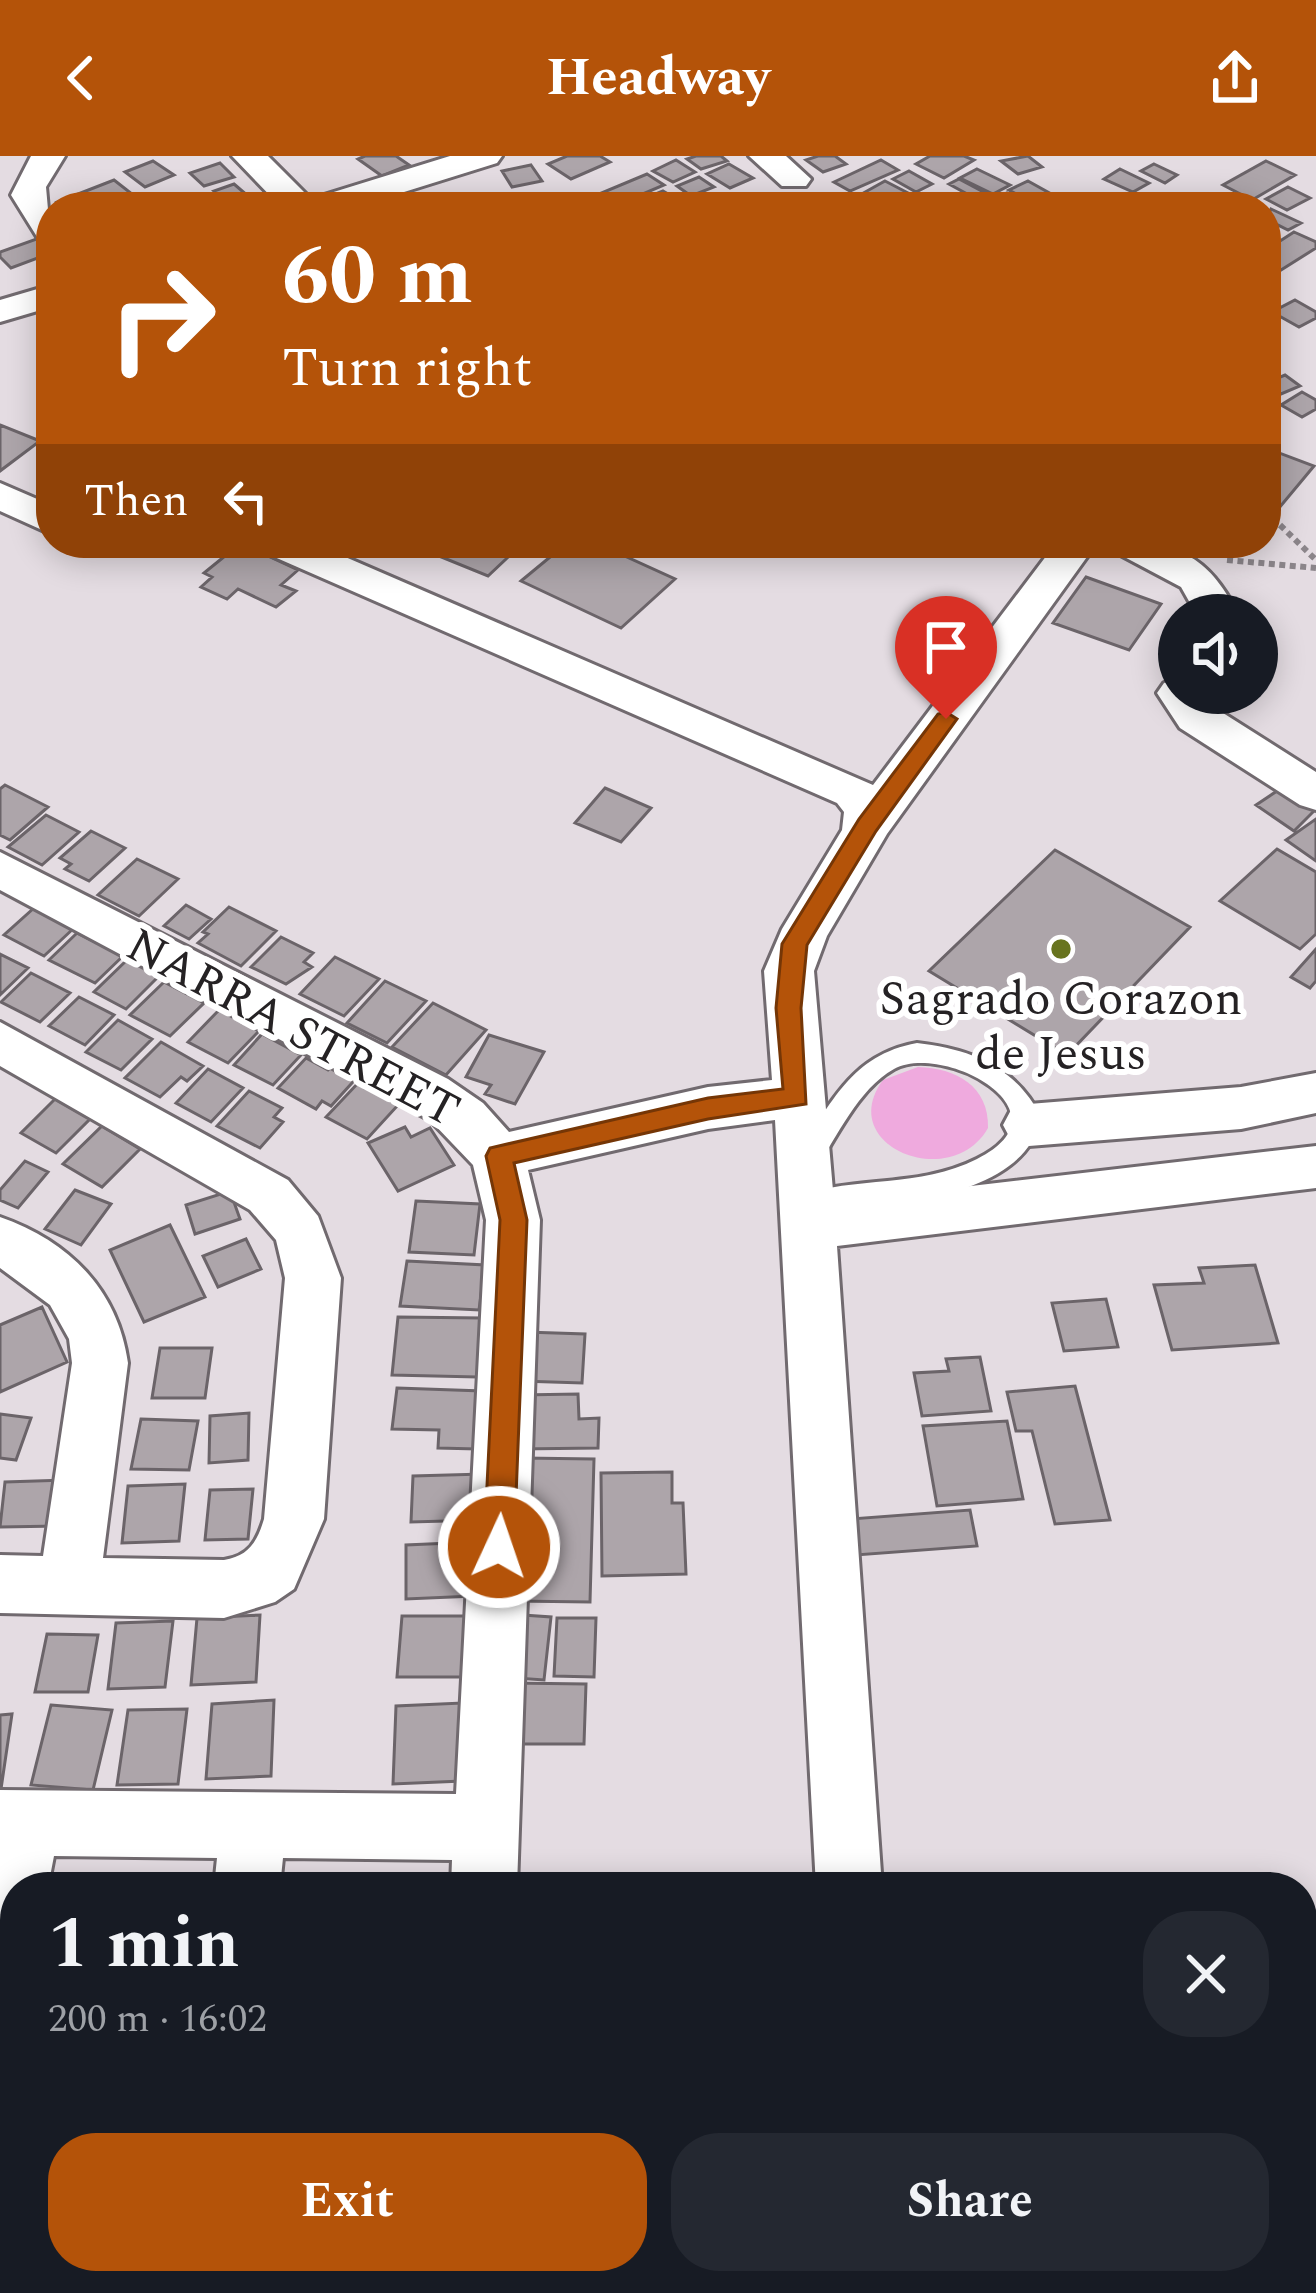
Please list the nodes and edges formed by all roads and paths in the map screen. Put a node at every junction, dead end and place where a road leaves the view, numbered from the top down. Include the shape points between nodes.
1 (47, 156) edge
2 (249, 156) edge
3 (484, 156) edge
4 (285, 192) edge
5 (369, 192) edge
6 (36, 214) edge
7 (36, 300) edge
8 (0, 311) edge
9 (0, 495) edge
10 (36, 513) edge
11 (1281, 526) edge
12 (312, 558) edge
13 (1066, 558) edge
14 (1157, 558) edge
15 (1230, 558) edge
16 (1316, 564) edge
17 (1209, 594) edge
18 (1193, 714) edge
19 (1316, 794) edge
20 (868, 825) junction
21 (0, 869) edge
22 (0, 1042) edge
23 (1316, 1093) edge
24 (796, 1097) junction
25 (1029, 1125) junction
26 (499, 1156) junction
27 (1316, 1167) edge
28 (806, 1199) junction
29 (0, 1240) edge
30 (0, 1584) edge
31 (69, 1585) junction
32 (14, 1823) edge
33 (250, 1856) edge
34 (485, 1857) edge
35 (9, 1872) edge
36 (848, 1872) edge

1 - 6 street via 26,193
2 - 4 street
3 - 5 street
7 - 8 street
9 - 10 street
11 - 16 path
12 - 20 street via 854,792 868,808
13 - 20 street
14 - 17 street
15 - 16 path
18 - 19 street
20 - 24 street via 794,944 788,1008
21 - 26 street, NARRA STREET via 430,1093 485,1132
22 - 31 street via 268,1195 292,1215 314,1278 294,1519 270,1571 253,1586 224,1589
23 - 25 street via 1241,1108
24 - 26 street via 708,1108
24 - 28 street
25 - 28 lane via 1003,1158 963,1176
25 - 28 lane via 1010,1085 938,1053 889,1058 869,1075
26 - 34 street, NARRA STREET via 513,1220
27 - 28 street
28 - 36 street
29 - 31 street via 79,1295 98,1327 100,1363
30 - 31 street
32 - 33 street
32 - 35 street
33 - 34 street

